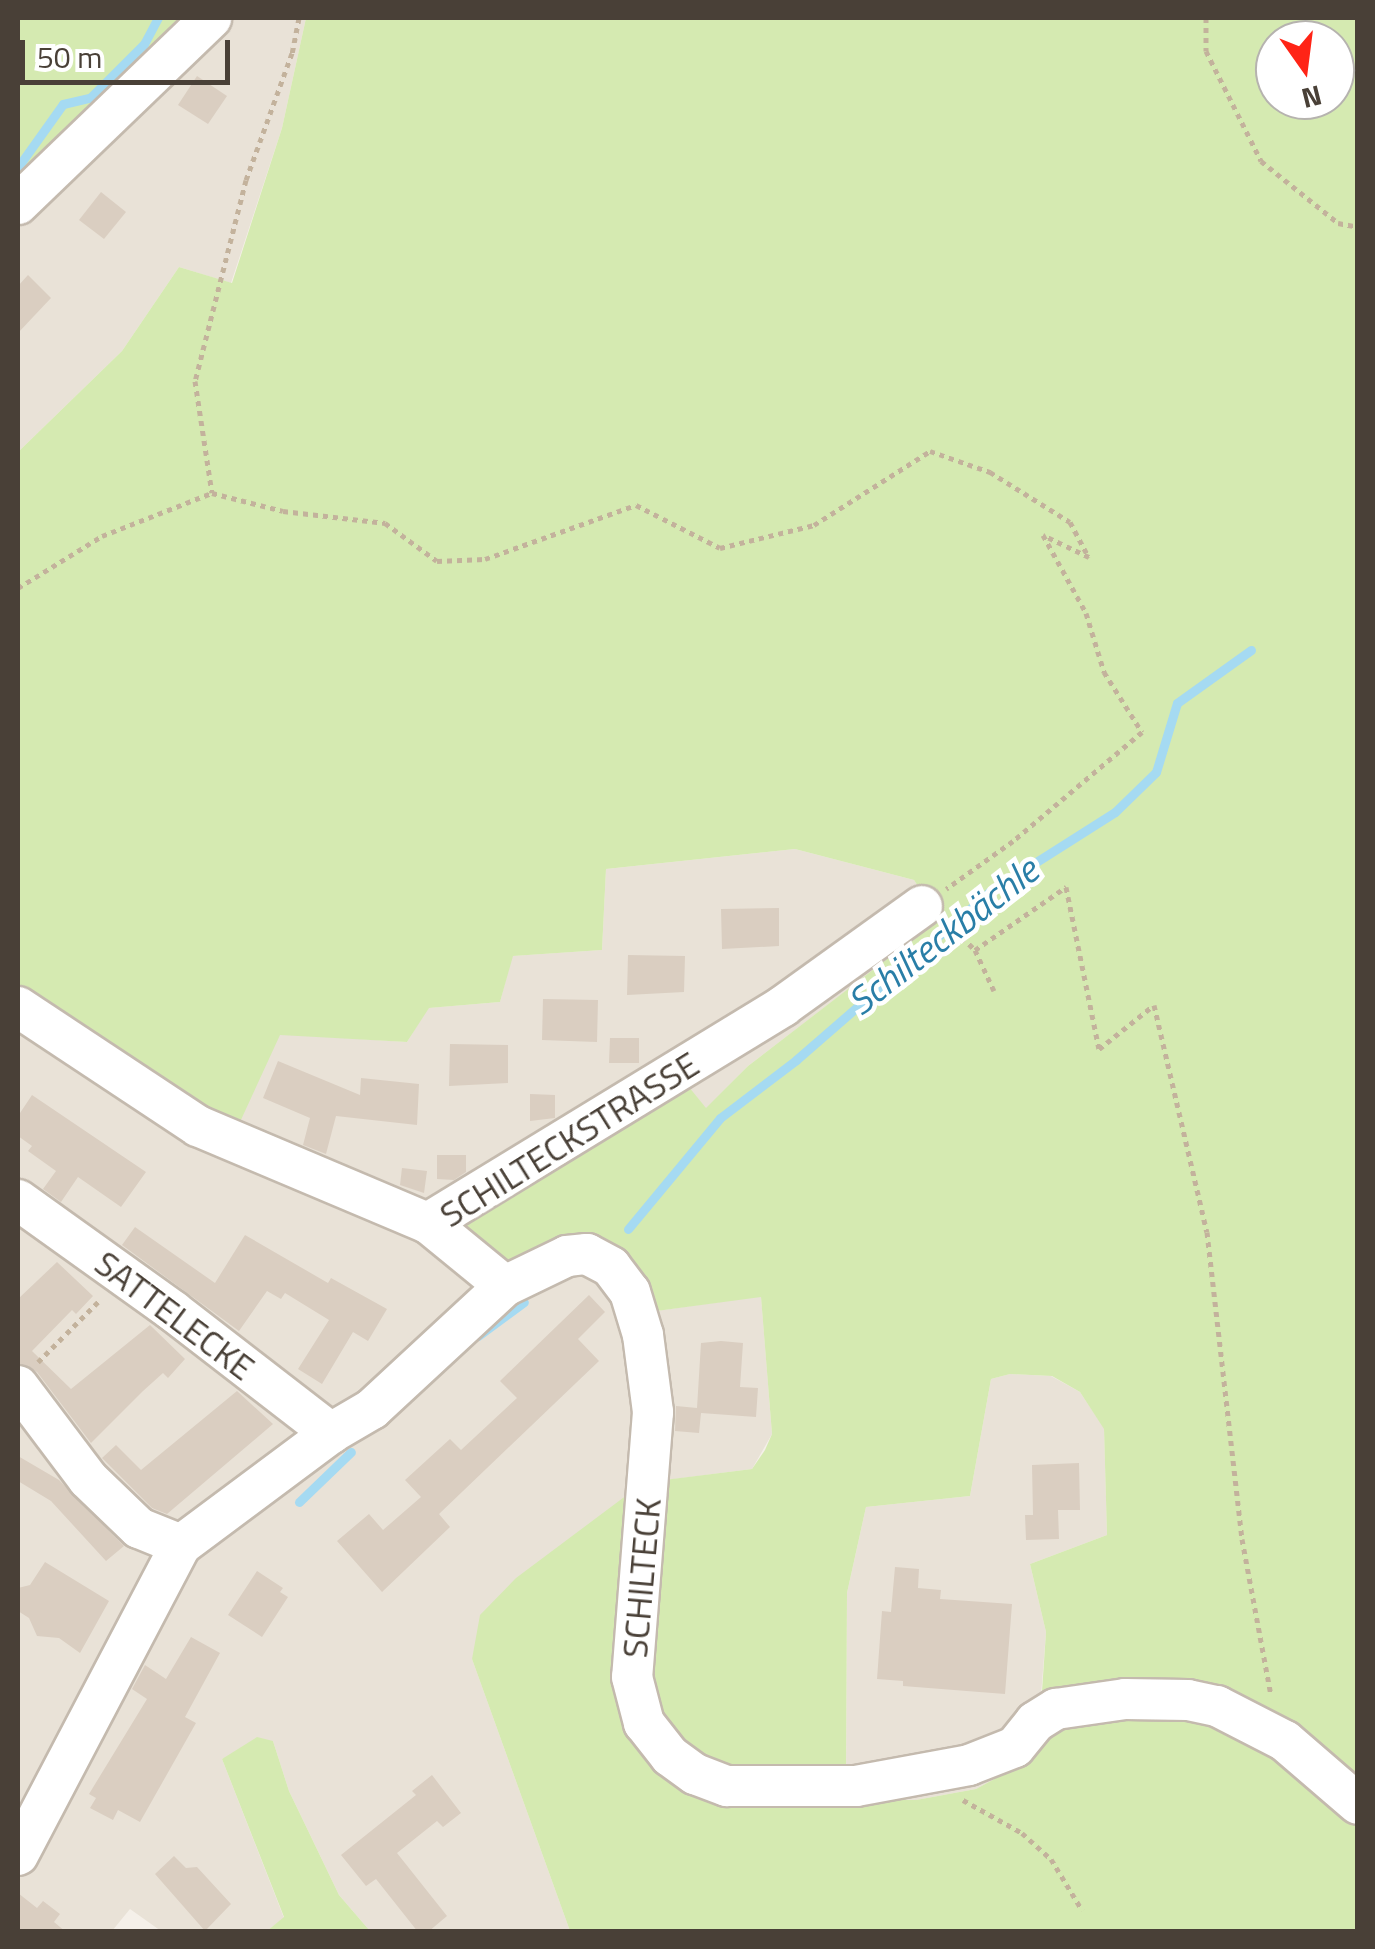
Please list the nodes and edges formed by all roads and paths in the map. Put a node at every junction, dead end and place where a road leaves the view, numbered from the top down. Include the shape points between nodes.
1 (210, 18) edge
2 (299, 18) edge
3 (1206, 18) edge
4 (18, 204) edge
5 (1358, 227) edge
6 (212, 493) junction
7 (18, 588) edge
8 (934, 914) junction
9 (975, 950) junction
10 (994, 991) dead end
11 (18, 1007) edge
12 (18, 1200) edge
13 (428, 1223) junction
14 (125, 1276) junction
15 (504, 1286) junction
16 (24, 1378) edge
17 (331, 1433) junction
18 (181, 1546) junction
19 (1274, 1737) junction
20 (904, 1778) junction
21 (1358, 1804) edge
22 (18, 1854) edge
23 (1082, 1910) dead end

1 - 4 street
2 - 6 path via 246,180 196,380
3 - 5 path via 1206,51 1261,161 1338,223
6 - 7 path via 102,536
6 - 8 path via 283,511 385,523 437,562 485,558 636,505 720,548 814,524 930,451 990,472 1070,522 1089,557 1044,534 1086,612 1104,672 1142,732
8 - 9 path
8 - 13 street, SCHILTECKSTRASSE
9 - 10 path
9 - 19 path via 1066,887 1099,1050 1154,1005 1207,1232 1242,1538
11 - 13 street via 198,1126
12 - 14 street, SATTELECKE
13 - 15 street, SCHILTECKSTRASSE
14 - 16 path
14 - 17 street, SATTELECKE
15 - 17 street via 406,1382
15 - 20 street, SCHILTECK via 567,1256 587,1254 611,1267 630,1292 654,1412 632,1677 644,1722 670,1756 727,1786 838,1787
16 - 18 street via 88,1479 139,1528
17 - 18 street
18 - 22 street
19 - 20 street, SCHILTECK via 1217,1706 1124,1699 1056,1708 1015,1747
19 - 21 street, SCHILTECK
20 - 23 path via 982,1808 1022,1833 1050,1858

